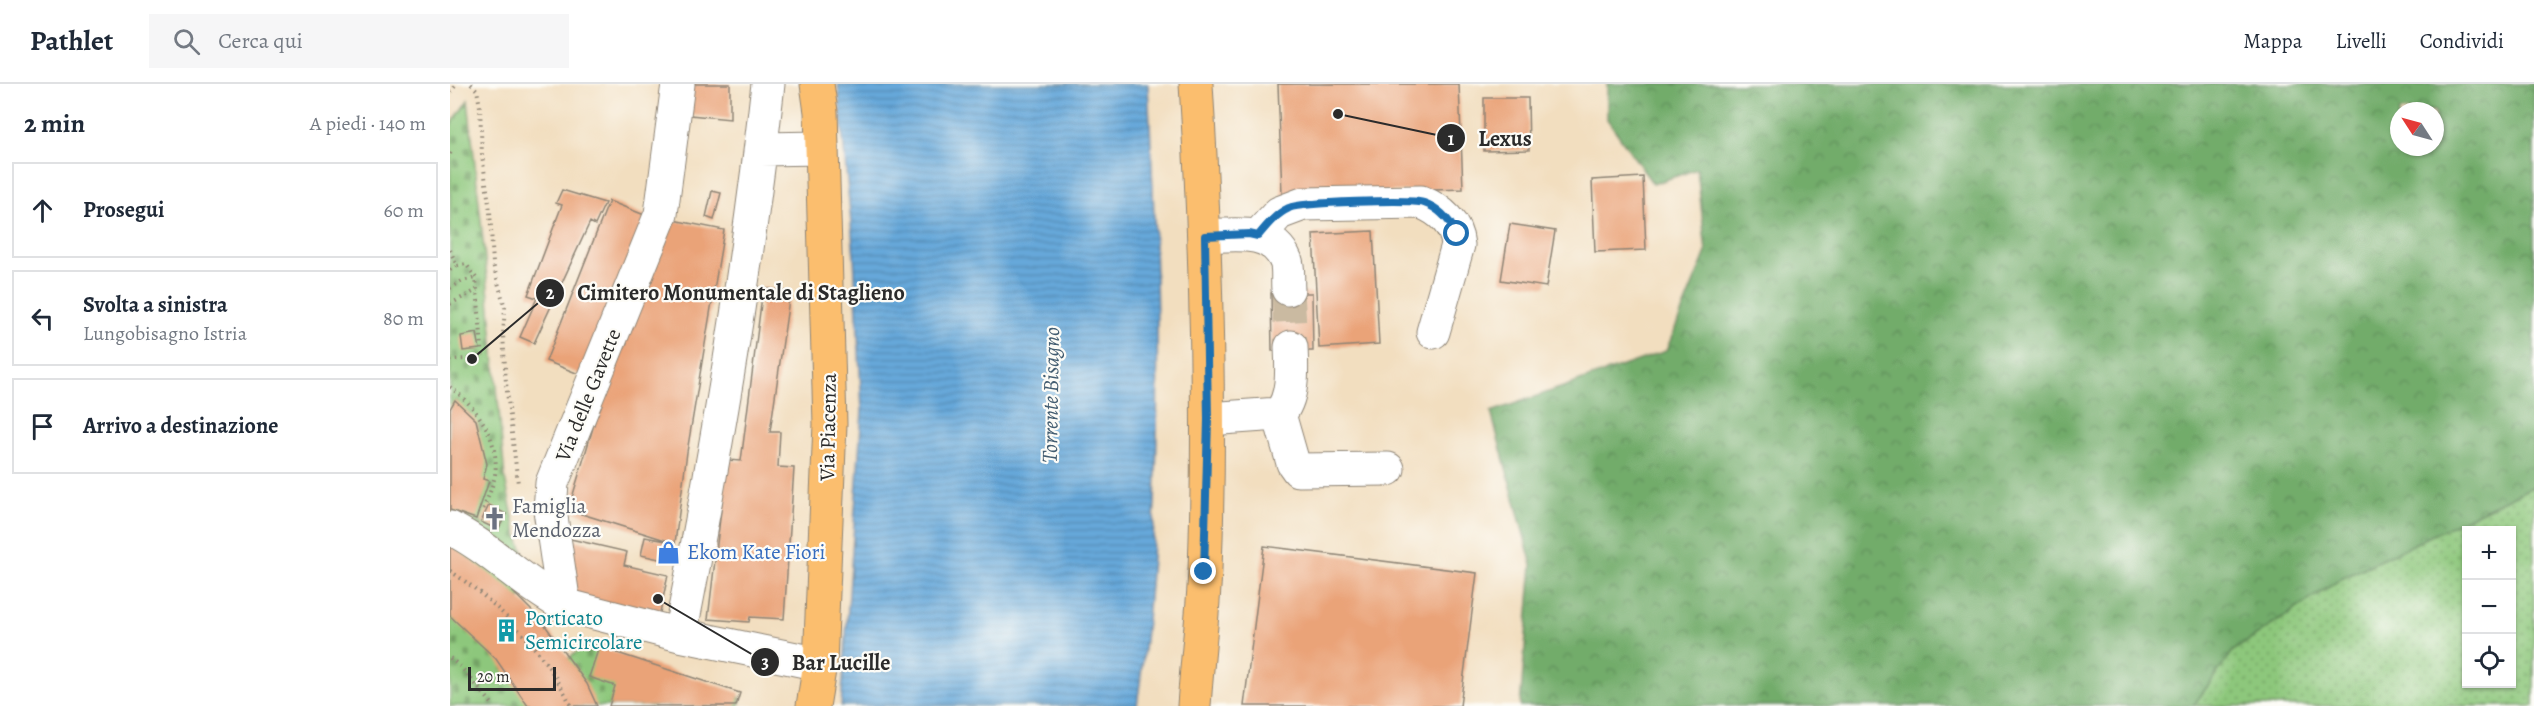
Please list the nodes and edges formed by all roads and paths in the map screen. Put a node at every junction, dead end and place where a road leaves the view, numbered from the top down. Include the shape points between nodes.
1 (457, 84) edge
2 (471, 84) edge
3 (678, 84) edge
4 (768, 84) edge
5 (817, 84) edge
6 (1197, 84) edge
7 (450, 92) edge
8 (822, 148) junction
9 (761, 149) junction
10 (1205, 236) junction
11 (1258, 236) junction
12 (450, 250) edge
13 (457, 266) junction
14 (450, 270) edge
15 (476, 278) junction
16 (450, 288) edge
17 (1288, 289) tunnel mouth
18 (477, 290) junction
19 (450, 304) edge
20 (1433, 332) dead end
21 (1291, 347) tunnel mouth
22 (450, 360) edge
23 (450, 387) edge
24 (1279, 414) junction
25 (1208, 419) junction
26 (1388, 469) dead end
27 (519, 486) dead end
28 (462, 534) edge
29 (450, 571) edge
30 (553, 599) junction
31 (680, 635) junction
32 (450, 658) edge
33 (819, 663) junction
34 (494, 706) edge
35 (572, 706) edge
36 (813, 706) edge
37 (1194, 706) edge

1 - 7 path
2 - 27 path via 477,90 480,107 493,264 505,308 505,373
3 - 30 street, Via delle Gavette via 661,214 552,483
4 - 9 street
5 - 8 main road, Via Piacenza
6 - 10 main road
8 - 9 street
8 - 33 main road, Via Piacenza via 830,424
9 - 31 street via 715,454
10 - 11 street
10 - 25 main road
11 - 17 street via 1273,244 1287,262
11 - 20 street via 1279,213 1303,204 1421,202 1430,206 1450,223 1458,245
12 - 13 path
13 - 14 path
13 - 15 path via 466,264
15 - 16 path
15 - 18 path
18 - 19 path
18 - 22 path via 483,358
21 - 24 street via 1289,398
23 - 28 path via 470,403 482,420 494,450 495,475
24 - 25 street
24 - 26 street via 1298,470
25 - 37 main road via 1204,572
28 - 30 street
29 - 35 path via 493,603 525,639
30 - 31 street
31 - 33 street
32 - 34 path
33 - 36 main road, Via Piacenza

